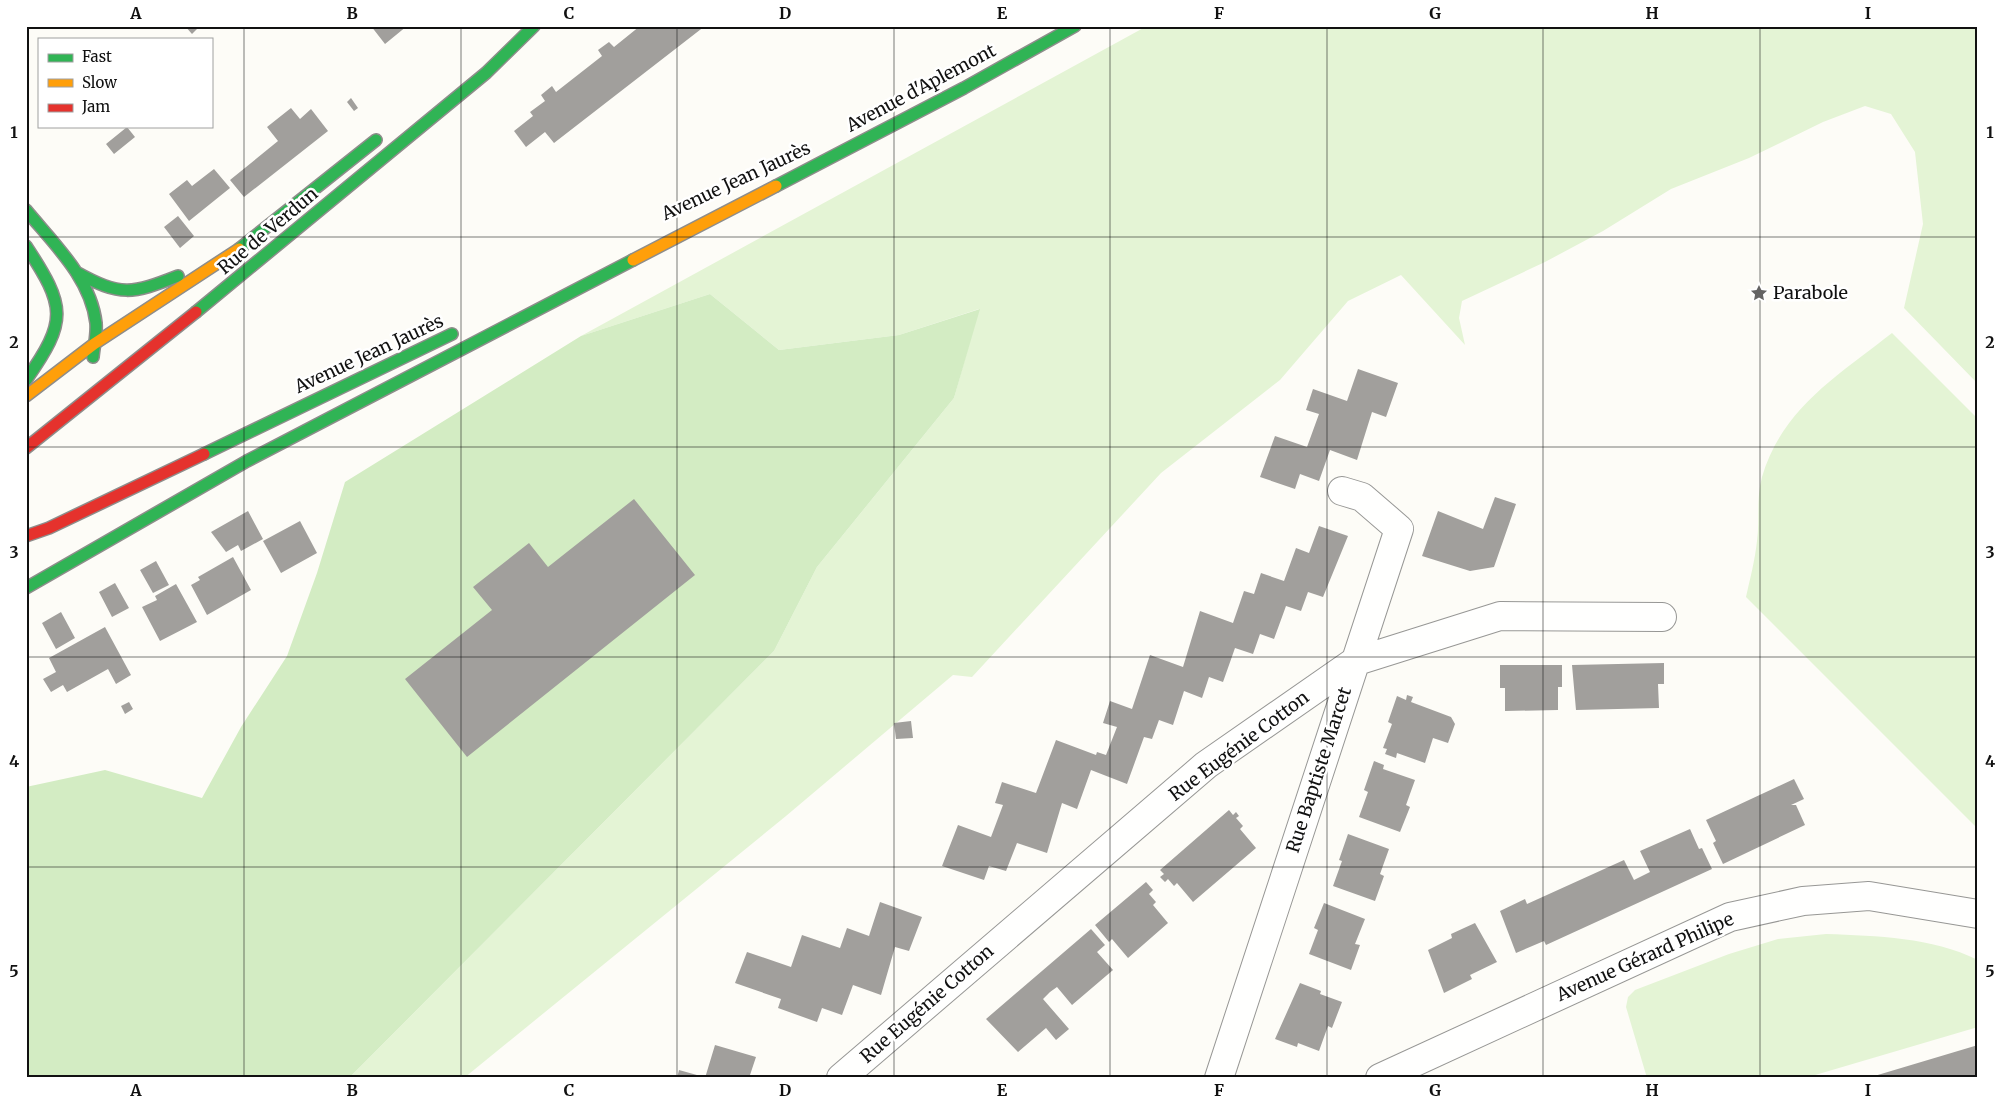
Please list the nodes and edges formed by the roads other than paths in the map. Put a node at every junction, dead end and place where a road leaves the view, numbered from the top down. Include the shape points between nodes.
1 (1075, 26) edge
2 (529, 30) edge
3 (493, 50) dead end
4 (384, 134) dead end
5 (837, 152) junction
6 (26, 210) edge
7 (26, 246) edge
8 (231, 256) junction
9 (595, 266) dead end
10 (76, 272) junction
11 (461, 330) dead end
12 (94, 344) junction
13 (93, 367) dead end
14 (26, 380) edge
15 (84, 384) dead end
16 (26, 396) edge
17 (58, 422) junction
18 (26, 448) edge
19 (1342, 491) dead end
20 (176, 502) junction
21 (26, 536) edge
22 (44, 563) dead end
23 (26, 588) edge
24 (1662, 617) dead end
25 (1354, 662) junction
26 (1978, 914) edge
27 (841, 1078) edge
28 (1219, 1078) edge
29 (1380, 1078) edge

1 - 5 street, Avenue d'Aplemont via 964,88
2 - 3 street, Rue de Verdun
2 - 17 street, Rue de Verdun via 486,73 254,266
4 - 8 street, Rue de Verdun
5 - 9 street, Avenue Jean Jaurès
5 - 20 street, Avenue Jean Jaurès via 248,461
6 - 10 street
7 - 14 street via 49,282 57,314 53,338
8 - 10 street via 143,290 96,283
8 - 12 street, Rue de Verdun
10 - 12 street via 93,308 96,323
11 - 21 street, Avenue Jean Jaurès via 49,528
12 - 13 street
12 - 16 street, Rue de Verdun
15 - 17 street
17 - 18 street, Rue de Verdun
19 - 25 street, Rue Baptiste Marcet via 1362,497 1399,529
20 - 22 street
20 - 23 street
24 - 25 street, Rue Eugénie Cotton via 1500,616
25 - 27 street, Rue Eugénie Cotton via 1206,765
25 - 28 street, Rue Baptiste Marcet
26 - 29 street, Avenue Gérard Philipe via 1869,896 1803,901 1730,917

